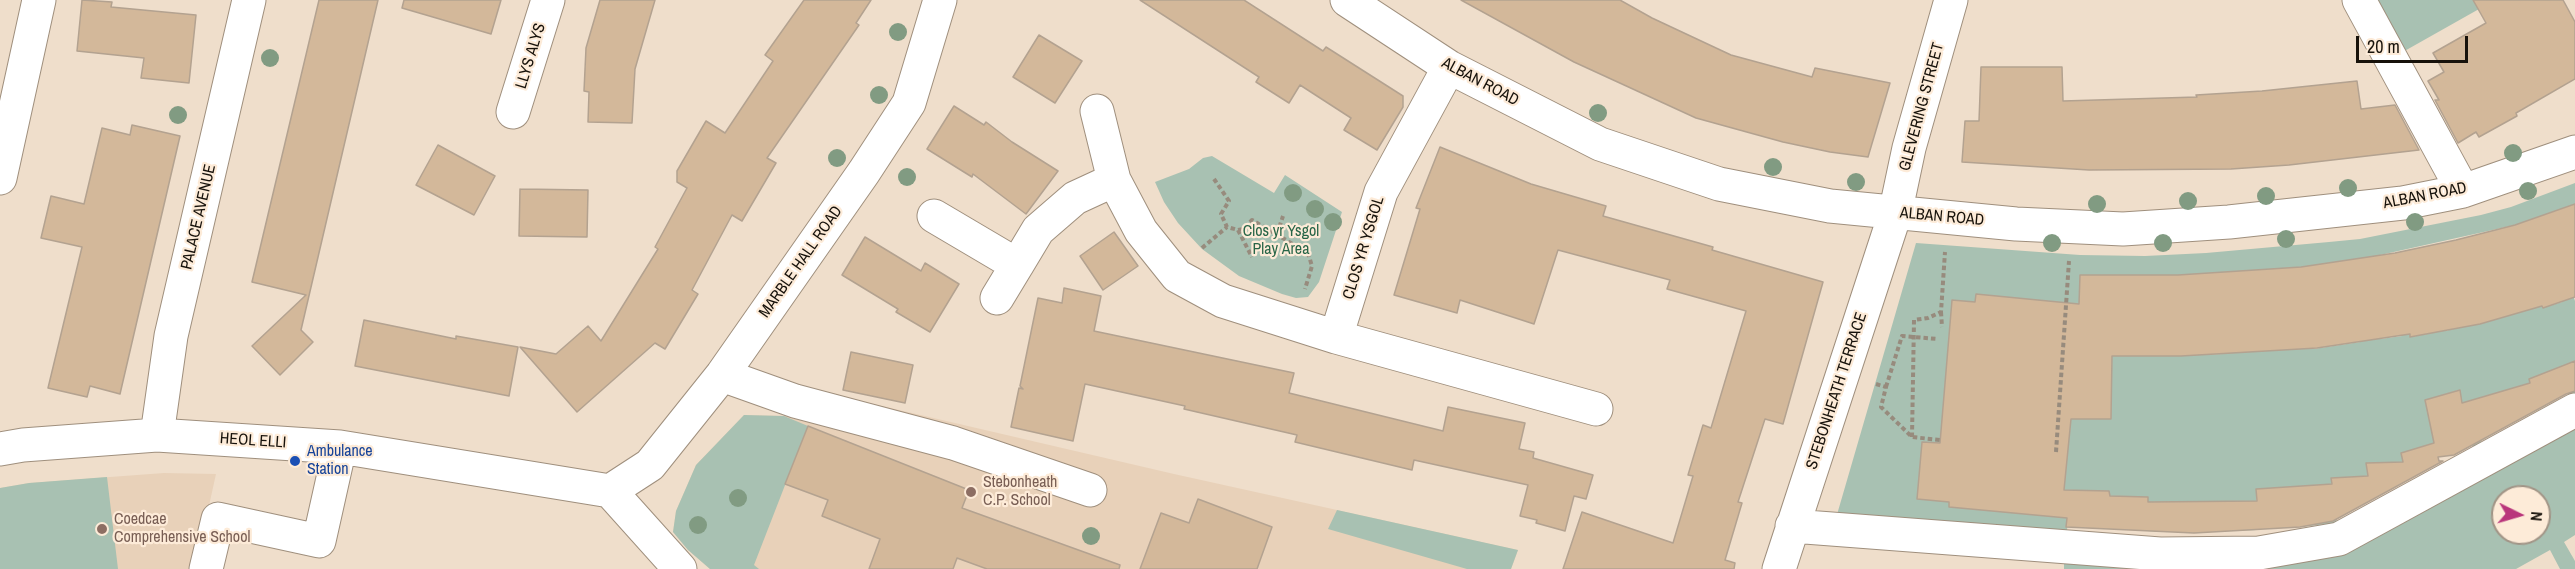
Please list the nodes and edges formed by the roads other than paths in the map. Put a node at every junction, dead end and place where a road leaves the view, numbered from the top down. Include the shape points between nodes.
1 (39, 0) edge
2 (249, 0) edge
3 (548, 0) edge
4 (940, 0) edge
5 (1951, 0) edge
6 (2359, 0) edge
7 (1357, 3) edge
8 (1449, 67) junction
9 (513, 111) dead end
10 (1097, 111) dead end
11 (2575, 152) edge
12 (0, 178) edge
13 (1114, 180) junction
14 (2463, 191) junction
15 (1895, 214) junction
16 (934, 216) dead end
17 (1017, 265) junction
18 (997, 298) dead end
19 (1336, 337) junction
20 (722, 375) junction
21 (1596, 409) dead end
22 (2575, 410) edge
23 (158, 435) junction
24 (340, 447) junction
25 (0, 449) edge
26 (1090, 490) dead end
27 (610, 491) junction
28 (1792, 526) junction
29 (206, 569) edge
30 (680, 569) edge
31 (1779, 569) edge

1 - 12 street
2 - 23 street, PALACE AVENUE via 171,336
3 - 9 street, LLYS ALYS
4 - 20 street, MARBLE HALL ROAD via 909,103
5 - 15 street, GLEVERING STREET via 1909,148
6 - 14 street
7 - 8 street, ALBAN ROAD
8 - 15 street, ALBAN ROAD via 1600,144 1719,184 1830,206
8 - 19 street, CLOS YR YSGOL via 1381,192
10 - 13 street
11 - 14 street, ALBAN ROAD
13 - 17 street via 1075,198 1038,230
13 - 19 street via 1141,231 1177,276 1223,302
14 - 15 street, ALBAN ROAD via 2391,204 2123,229
15 - 28 street, STEBONHEATH TERRACE
16 - 17 street
17 - 18 street
19 - 21 street
20 - 26 street via 795,401 953,443
20 - 27 street, MARBLE HALL ROAD via 650,465
22 - 28 street via 2339,539 2259,553 2160,554
23 - 24 street, HEOL ELLI
23 - 25 street, HEOL ELLI
24 - 27 street, HEOL ELLI
24 - 29 street via 320,541 218,519
27 - 30 street
28 - 31 street, STEBONHEATH TERRACE

